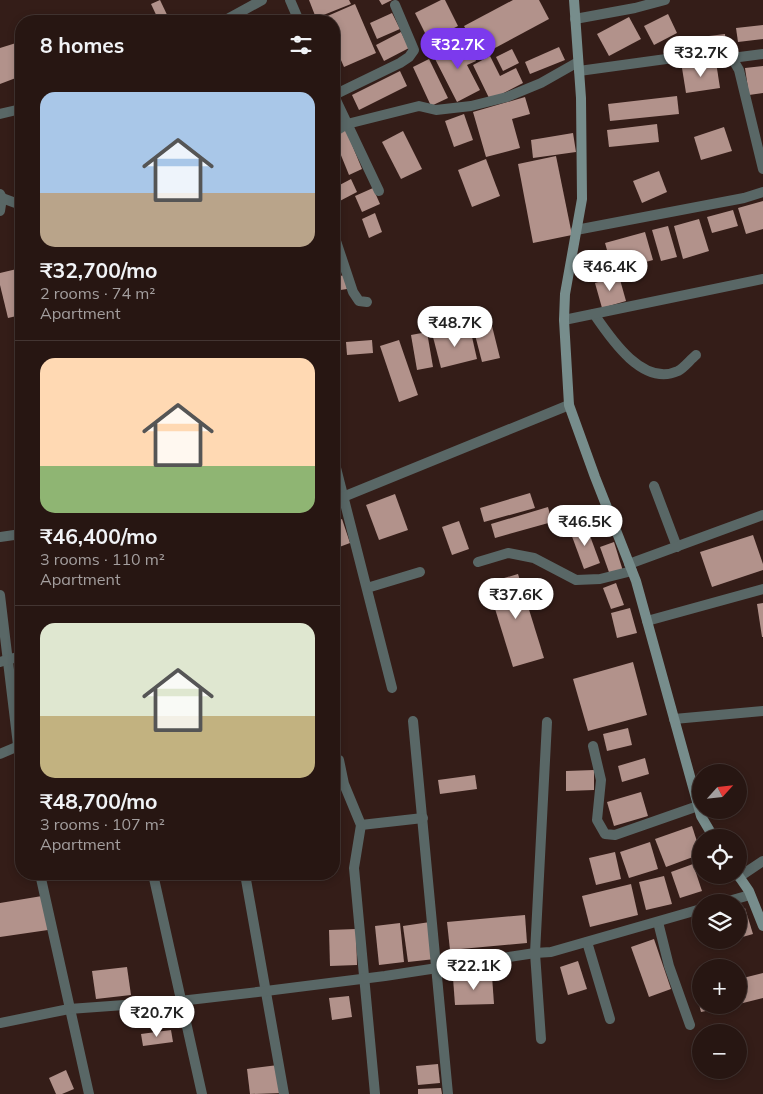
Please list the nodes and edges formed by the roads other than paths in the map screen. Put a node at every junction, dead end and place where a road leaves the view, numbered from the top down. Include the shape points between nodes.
1 (262, 0) edge
2 (290, 0) edge
3 (574, 0) edge
4 (665, 0) edge
5 (395, 5) dead end
6 (235, 15) edge
7 (296, 15) edge
8 (575, 19) junction
9 (763, 54) edge
10 (732, 58) junction
11 (579, 67) junction
12 (340, 93) edge
13 (340, 109) edge
14 (15, 110) edge
15 (0, 114) edge
16 (347, 124) junction
17 (340, 128) edge
18 (763, 169) edge
19 (379, 191) dead end
20 (763, 192) edge
21 (4, 198) edge
22 (0, 211) edge
23 (576, 230) junction
24 (340, 253) edge
25 (763, 279) edge
26 (368, 302) dead end
27 (594, 314) junction
28 (564, 320) junction
29 (696, 355) dead end
30 (569, 405) junction
31 (340, 485) edge
32 (654, 486) dead end
33 (343, 497) junction
34 (763, 515) edge
35 (15, 535) edge
36 (0, 537) edge
37 (676, 547) junction
38 (478, 562) dead end
39 (631, 568) junction
40 (420, 572) dead end
41 (367, 588) junction
42 (763, 589) edge
43 (0, 595) edge
44 (647, 621) junction
45 (4, 661) edge
46 (392, 688) dead end
47 (763, 711) edge
48 (674, 720) junction
49 (413, 721) dead end
50 (547, 722) dead end
51 (15, 723) edge
52 (593, 746) dead end
53 (15, 747) edge
54 (0, 754) edge
55 (340, 765) edge
56 (692, 784) edge
57 (692, 808) edge
58 (423, 818) junction
59 (361, 825) junction
60 (763, 861) edge
61 (747, 871) edge
62 (41, 880) edge
63 (154, 880) edge
64 (246, 880) edge
65 (744, 884) edge
66 (750, 895) junction
67 (747, 896) edge
68 (692, 912) edge
69 (658, 922) junction
70 (763, 926) edge
71 (587, 942) junction
72 (535, 953) junction
73 (437, 969) junction
74 (364, 979) junction
75 (266, 991) junction
76 (180, 1001) junction
77 (69, 1009) junction
78 (610, 1019) dead end
79 (0, 1023) edge
80 (690, 1025) dead end
81 (541, 1039) dead end
82 (89, 1094) edge
83 (202, 1094) edge
84 (284, 1094) edge
85 (375, 1094) edge
86 (448, 1094) edge

1 - 6 street
2 - 7 street
3 - 8 street
4 - 8 street
5 - 12 street via 414,50 400,63
8 - 11 street
9 - 10 street
10 - 11 street via 717,52
10 - 18 street via 739,70
11 - 16 street via 507,97 471,106 436,110 419,106
11 - 23 street via 582,199
13 - 16 street
14 - 15 street
16 - 17 street
16 - 19 street
20 - 23 street
21 - 22 street
23 - 28 street
24 - 26 street via 353,292 359,301
25 - 27 street
27 - 28 street
27 - 29 street via 606,332 645,370 662,376 679,370
28 - 30 street
30 - 33 street
30 - 39 street
31 - 33 street
32 - 37 street
33 - 41 street
34 - 37 street
35 - 36 street
37 - 39 street
38 - 39 street via 508,553 534,558 576,580 600,579
39 - 44 street
40 - 41 street
41 - 46 street
42 - 44 street
43 - 45 street
44 - 48 street
45 - 51 street
47 - 48 street
48 - 56 street
49 - 58 street
50 - 72 street
52 - 57 street via 601,780 597,820 605,834 615,835
53 - 54 street
55 - 59 street via 344,784
58 - 59 street
58 - 73 street
59 - 74 street via 354,868
60 - 61 street
62 - 77 street
63 - 76 street
64 - 75 street
65 - 66 street
66 - 67 street
66 - 70 street
68 - 69 street
69 - 71 street
69 - 80 street via 669,966
71 - 72 street
71 - 78 street
72 - 73 street
72 - 81 street
73 - 74 street
73 - 86 street
74 - 75 street
74 - 85 street
75 - 76 street
75 - 84 street
76 - 77 street
76 - 83 street
77 - 79 street
77 - 82 street

